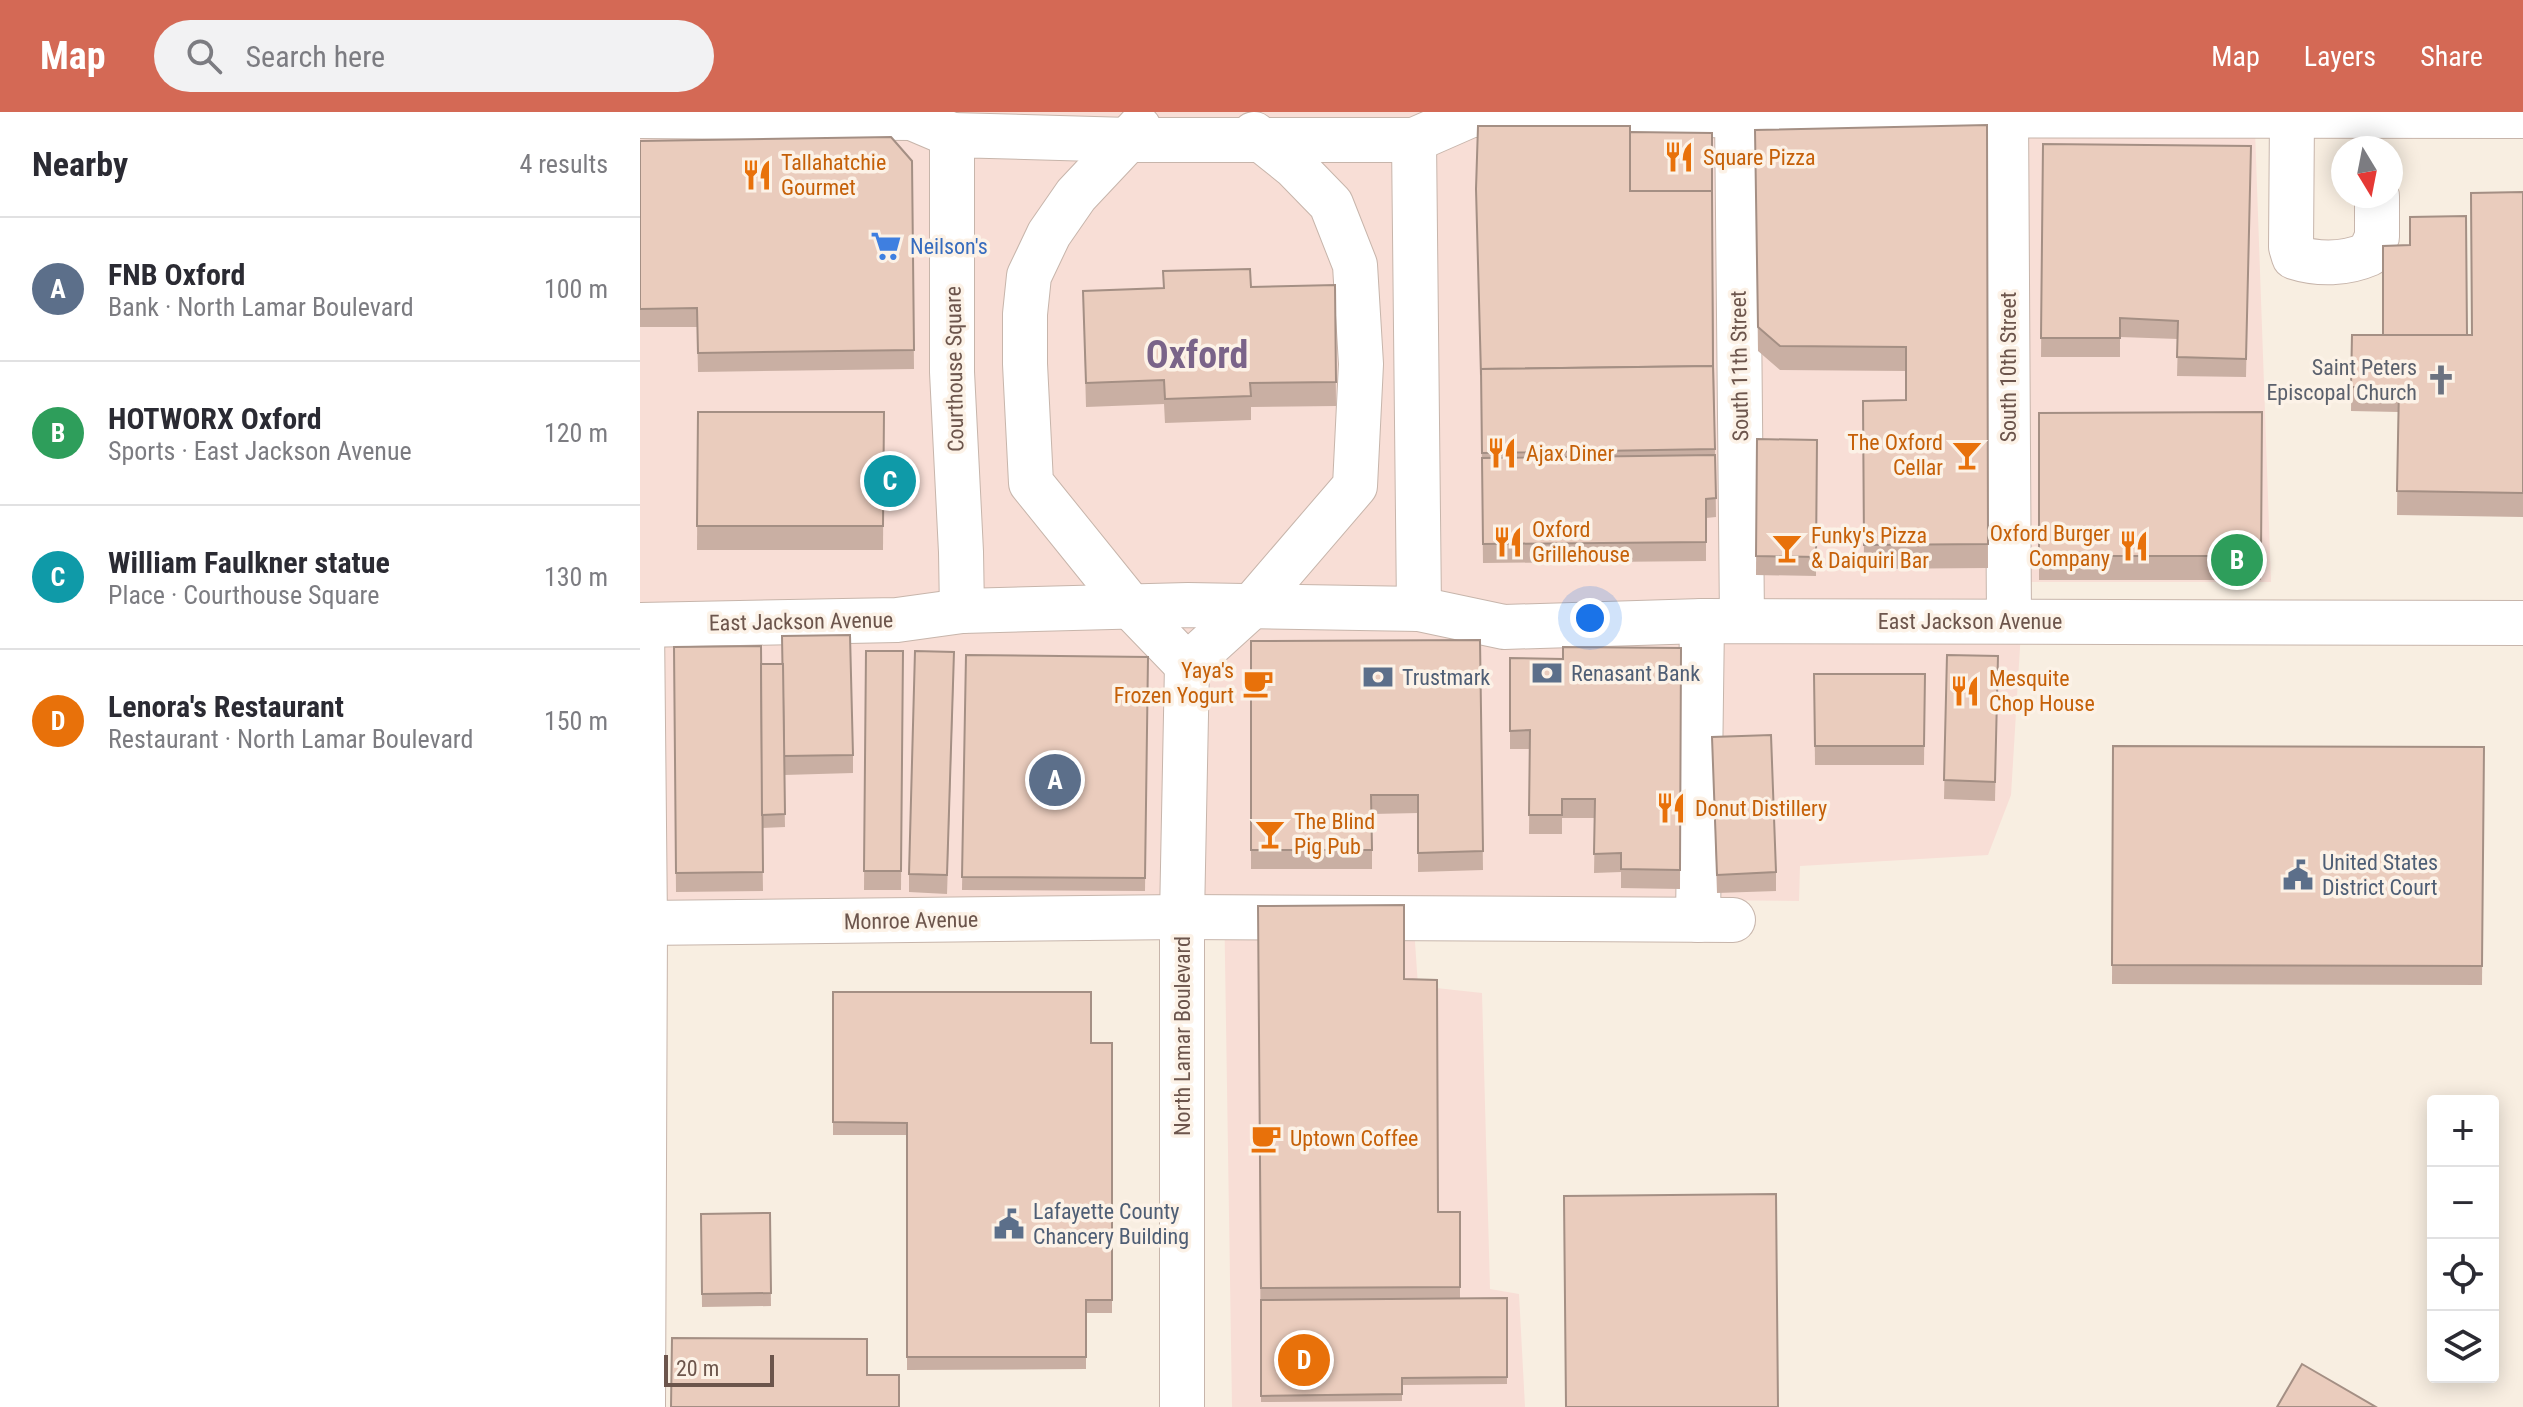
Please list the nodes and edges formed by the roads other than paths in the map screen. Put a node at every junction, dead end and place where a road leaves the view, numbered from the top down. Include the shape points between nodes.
1 (1228, 112) edge
2 (1737, 114) edge
3 (2006, 114) edge
4 (640, 116) edge
5 (2292, 116) junction
6 (2523, 116) edge
7 (1141, 126) edge
8 (2378, 132) edge
9 (952, 135) junction
10 (1261, 140) junction
11 (1414, 140) junction
12 (2377, 208) edge
13 (1131, 607) junction
14 (1251, 607) junction
15 (1419, 609) junction
16 (962, 611) junction
17 (1722, 620) junction
18 (2009, 621) junction
19 (2523, 623) edge
20 (641, 625) edge
21 (1187, 665) junction
22 (1182, 917) junction
23 (1715, 920) joint
24 (642, 924) edge
25 (642, 1179) edge
26 (643, 1407) edge
27 (1182, 1407) edge

1 - 10 street
2 - 3 street
2 - 11 street via 1471,115
2 - 17 street, South 11th Street
3 - 5 street
3 - 18 street, South 10th Street
4 - 9 street via 912,118
5 - 8 street
5 - 12 street via 2294,257 2308,262 2351,261 2369,254 2377,237
6 - 8 street
7 - 9 street
7 - 10 street
7 - 13 street via 1076,195 1049,234 1029,276 1025,327 1031,483
9 - 16 street, Courthouse Square via 952,372
10 - 11 street
10 - 14 street via 1331,204 1355,265 1361,364 1355,486
11 - 15 street
13 - 14 street
13 - 16 street
13 - 21 street
14 - 15 street
14 - 21 street
15 - 17 street, East Jackson Avenue via 1504,627
16 - 20 street, East Jackson Avenue via 897,620
17 - 18 street, East Jackson Avenue
17 - 23 street, South 11th Street
18 - 19 street, East Jackson Avenue
20 - 24 street
21 - 22 street, North Lamar Boulevard
22 - 23 street, Monroe Avenue
22 - 24 street, Monroe Avenue
22 - 27 street, North Lamar Boulevard
24 - 25 street
25 - 26 street

